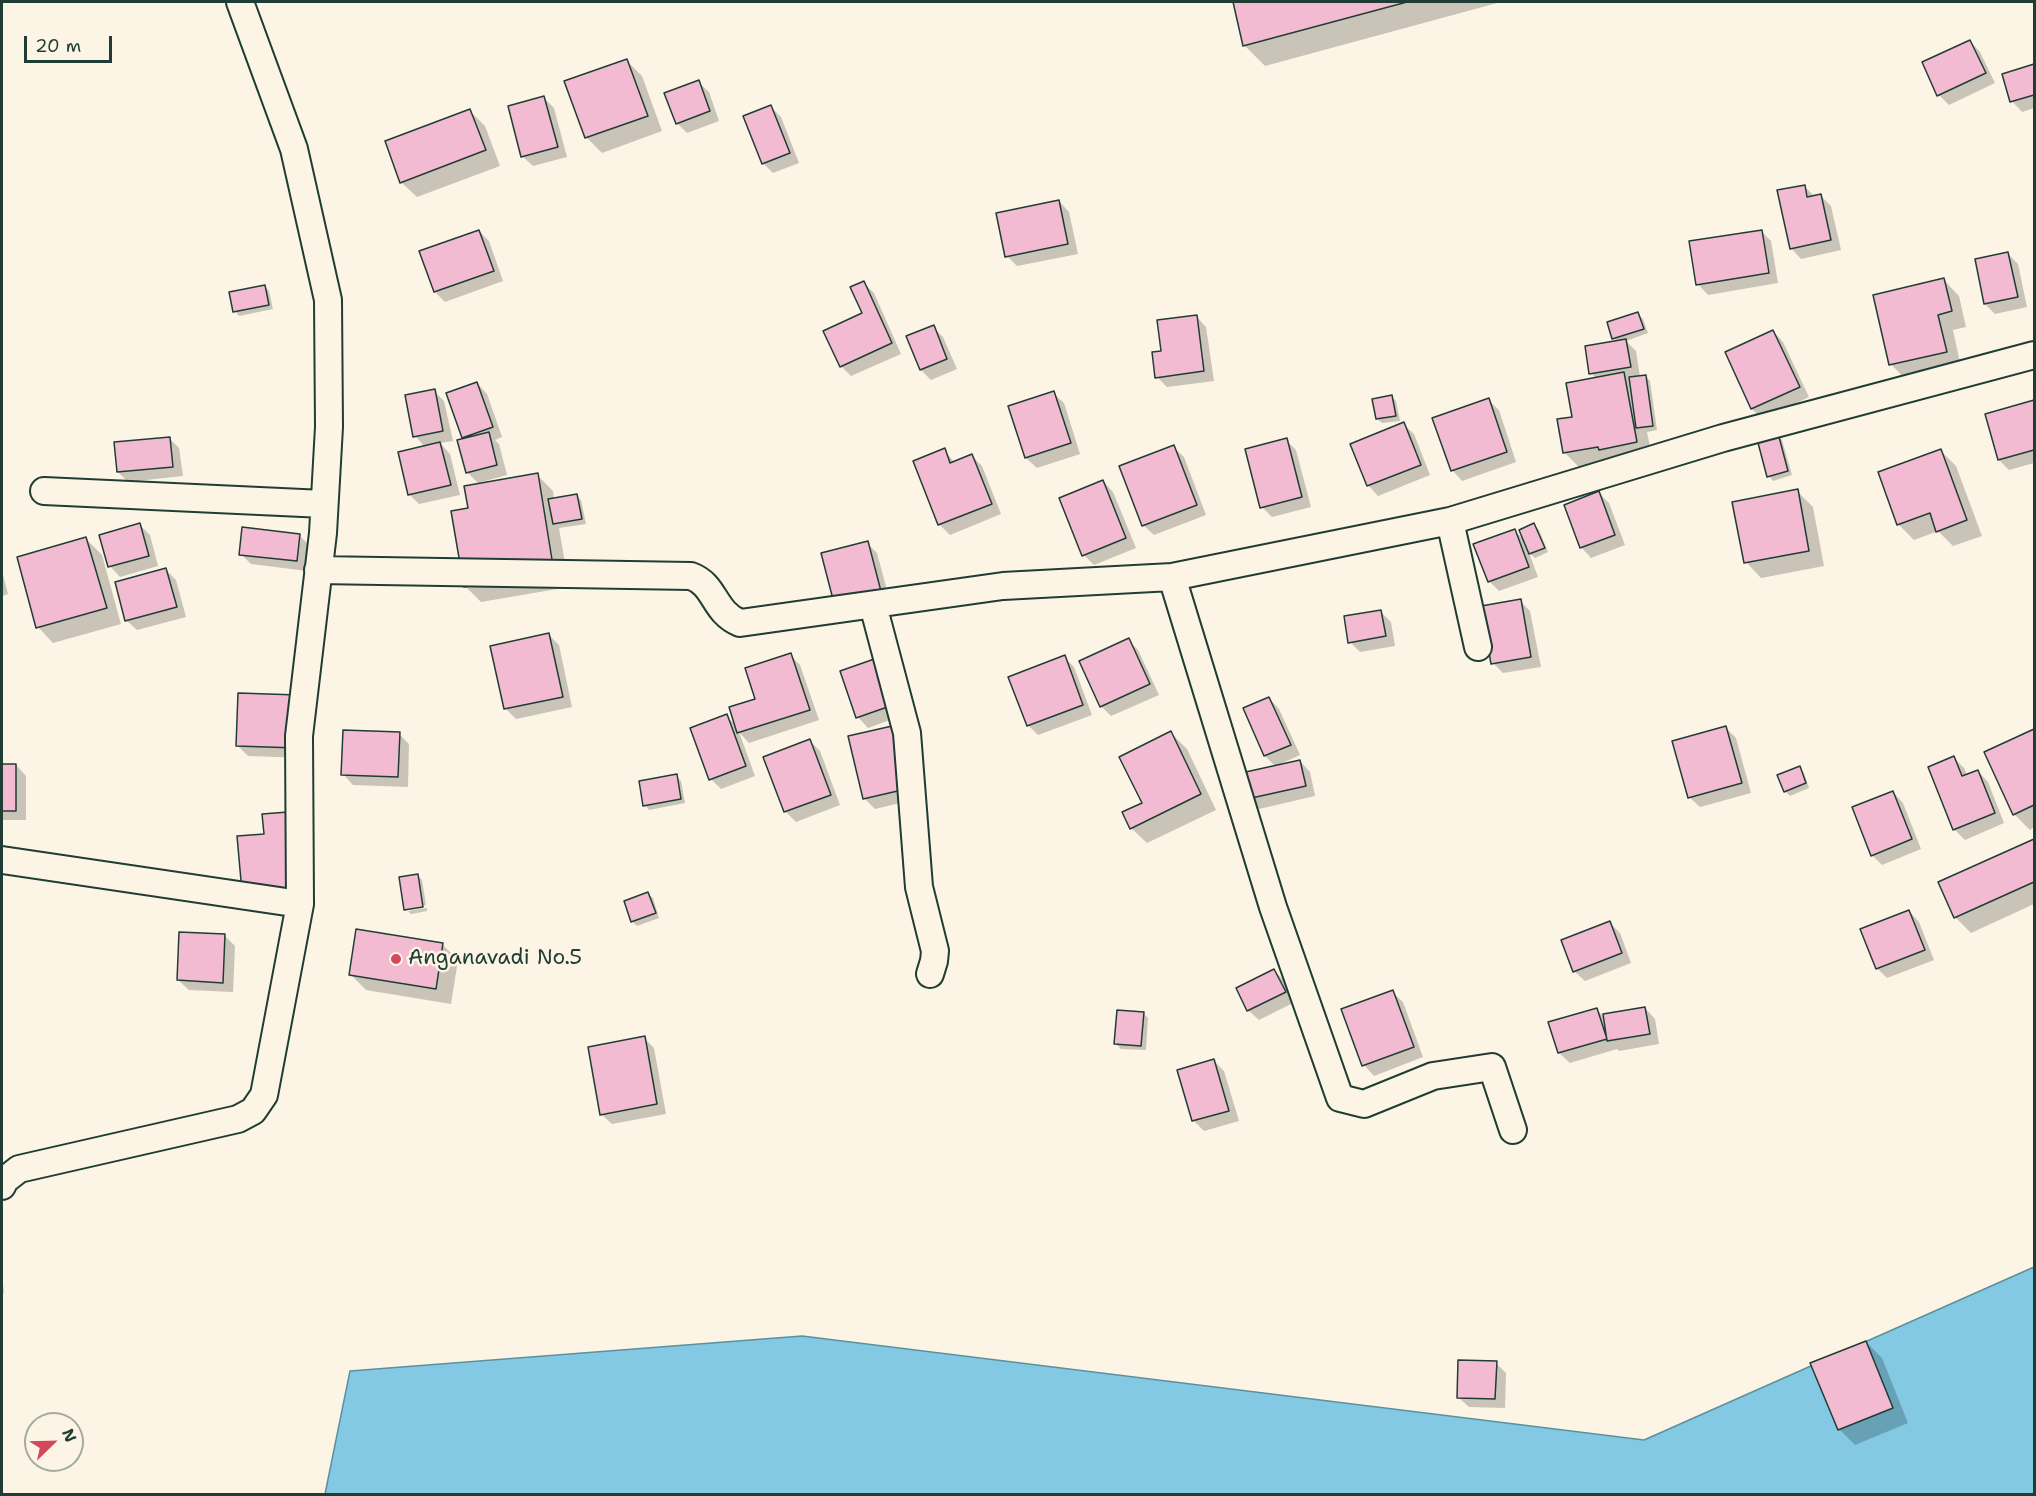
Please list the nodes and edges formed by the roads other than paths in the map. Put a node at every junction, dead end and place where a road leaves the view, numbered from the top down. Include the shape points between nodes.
1 (240, 2) edge
2 (2034, 355) edge
3 (44, 491) dead end
4 (324, 504) junction
5 (1450, 521) junction
6 (318, 570) junction
7 (1172, 577) junction
8 (873, 604) junction
9 (1478, 647) dead end
10 (2, 860) edge
11 (300, 904) junction
12 (930, 974) dead end
13 (1513, 1130) dead end
14 (2, 1186) edge

1 - 4 street via 294,149 328,300 329,428
2 - 5 street via 1723,438
3 - 4 street
4 - 6 street
5 - 7 street
5 - 9 street
6 - 8 street via 691,576 707,588 723,613 740,623
6 - 11 street via 299,736
7 - 8 street via 1003,586
7 - 13 street via 1273,907 1340,1098 1364,1104 1433,1076 1492,1067
8 - 12 street via 907,734 919,887 935,951
10 - 11 street
11 - 14 street via 264,1095 253,1111 238,1119 19,1169

